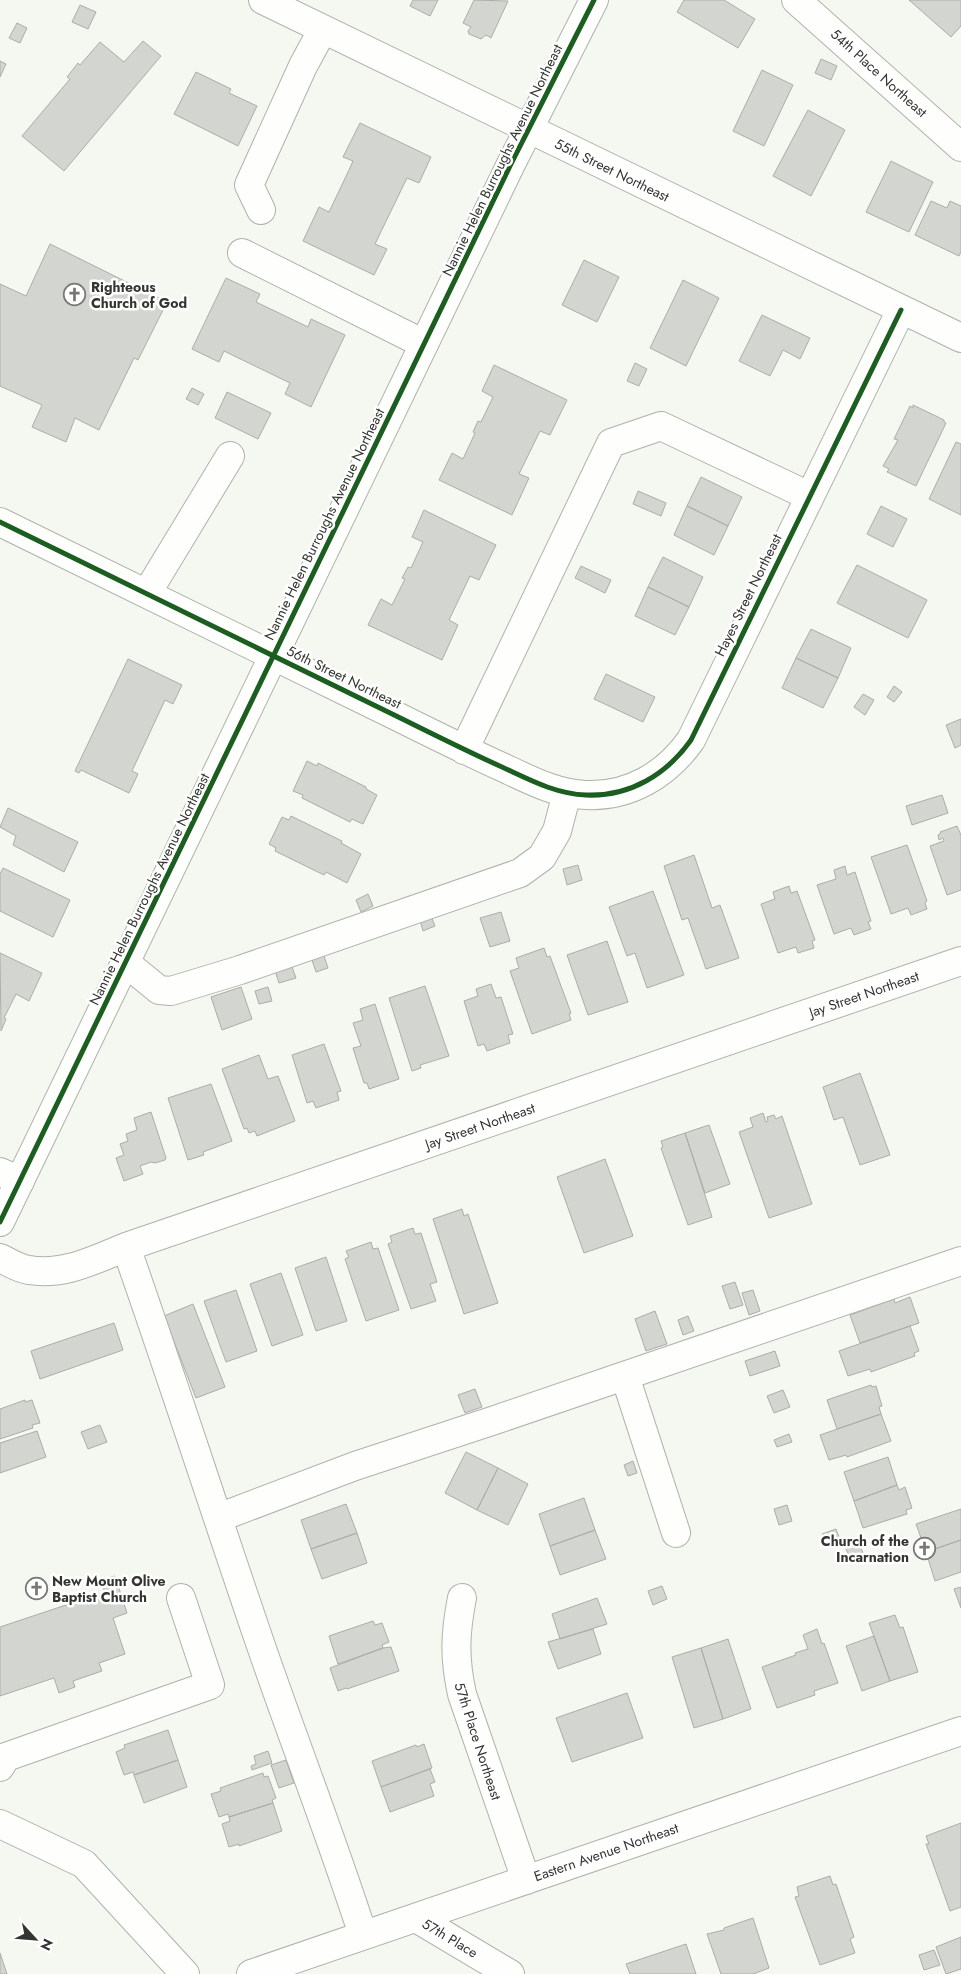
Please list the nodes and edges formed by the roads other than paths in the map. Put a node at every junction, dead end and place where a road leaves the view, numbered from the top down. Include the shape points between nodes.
1 (263, 0) edge
2 (594, 0) edge
3 (796, 0) edge
4 (323, 29) junction
5 (528, 129) junction
6 (961, 147) edge
7 (261, 210) dead end
8 (242, 253) dead end
9 (900, 310) junction
10 (961, 338) edge
11 (424, 344) junction
12 (230, 456) dead end
13 (809, 496) junction
14 (0, 522) edge
15 (147, 593) junction
16 (274, 655) junction
17 (464, 750) junction
18 (556, 790) junction
19 (961, 961) edge
20 (126, 963) junction
21 (10, 1176) edge
22 (0, 1222) edge
23 (126, 1247) junction
24 (0, 1258) edge
25 (961, 1261) edge
26 (625, 1376) junction
27 (218, 1518) junction
28 (676, 1532) dead end
29 (181, 1598) dead end
30 (462, 1598) dead end
31 (961, 1731) edge
32 (0, 1768) edge
33 (0, 1824) edge
34 (526, 1880) junction
35 (416, 1918) junction
36 (363, 1935) junction
37 (185, 1974) edge
38 (251, 1974) edge
39 (510, 1974) edge

1 - 4 street, 55th Street Northeast
2 - 5 street, Nannie Helen Burroughs Avenue Northeast
3 - 6 street, 54th Place Northeast
4 - 5 street, 55th Street Northeast
4 - 7 street via 249,185
5 - 9 street, 55th Street Northeast
5 - 11 street, Nannie Helen Burroughs Avenue Northeast
8 - 11 street
9 - 10 street, 55th Street Northeast
9 - 13 street, Hayes Street Northeast
11 - 16 street, Nannie Helen Burroughs Avenue Northeast
12 - 15 street
13 - 17 street via 661,426 611,443
13 - 18 street, Hayes Street Northeast via 691,740 680,755 658,775 629,789 587,796
14 - 15 street, 56th Street Northeast
15 - 16 street, 56th Street Northeast
16 - 17 street, 56th Street Northeast
16 - 20 street, Nannie Helen Burroughs Avenue Northeast
17 - 18 street, 56th Street Northeast
18 - 20 street via 557,831 542,857 520,873 171,991 159,990
19 - 23 street, Jay Street Northeast
20 - 21 street, Nannie Helen Burroughs Avenue Northeast
21 - 22 street, Nannie Helen Burroughs Avenue Northeast
23 - 24 street, Jay Street Northeast via 54,1272 27,1270
23 - 27 street
25 - 26 street
26 - 27 street via 355,1466
26 - 28 street
27 - 36 street
29 - 32 street via 210,1685 6,1757
30 - 34 street, 57th Place Northeast via 455,1636 462,1694
31 - 34 street, Eastern Avenue Northeast
33 - 37 street via 84,1864
34 - 35 street, Eastern Avenue Northeast
35 - 36 street, Eastern Avenue Northeast
35 - 39 street, 57th Place
36 - 38 street, Eastern Avenue Northeast

